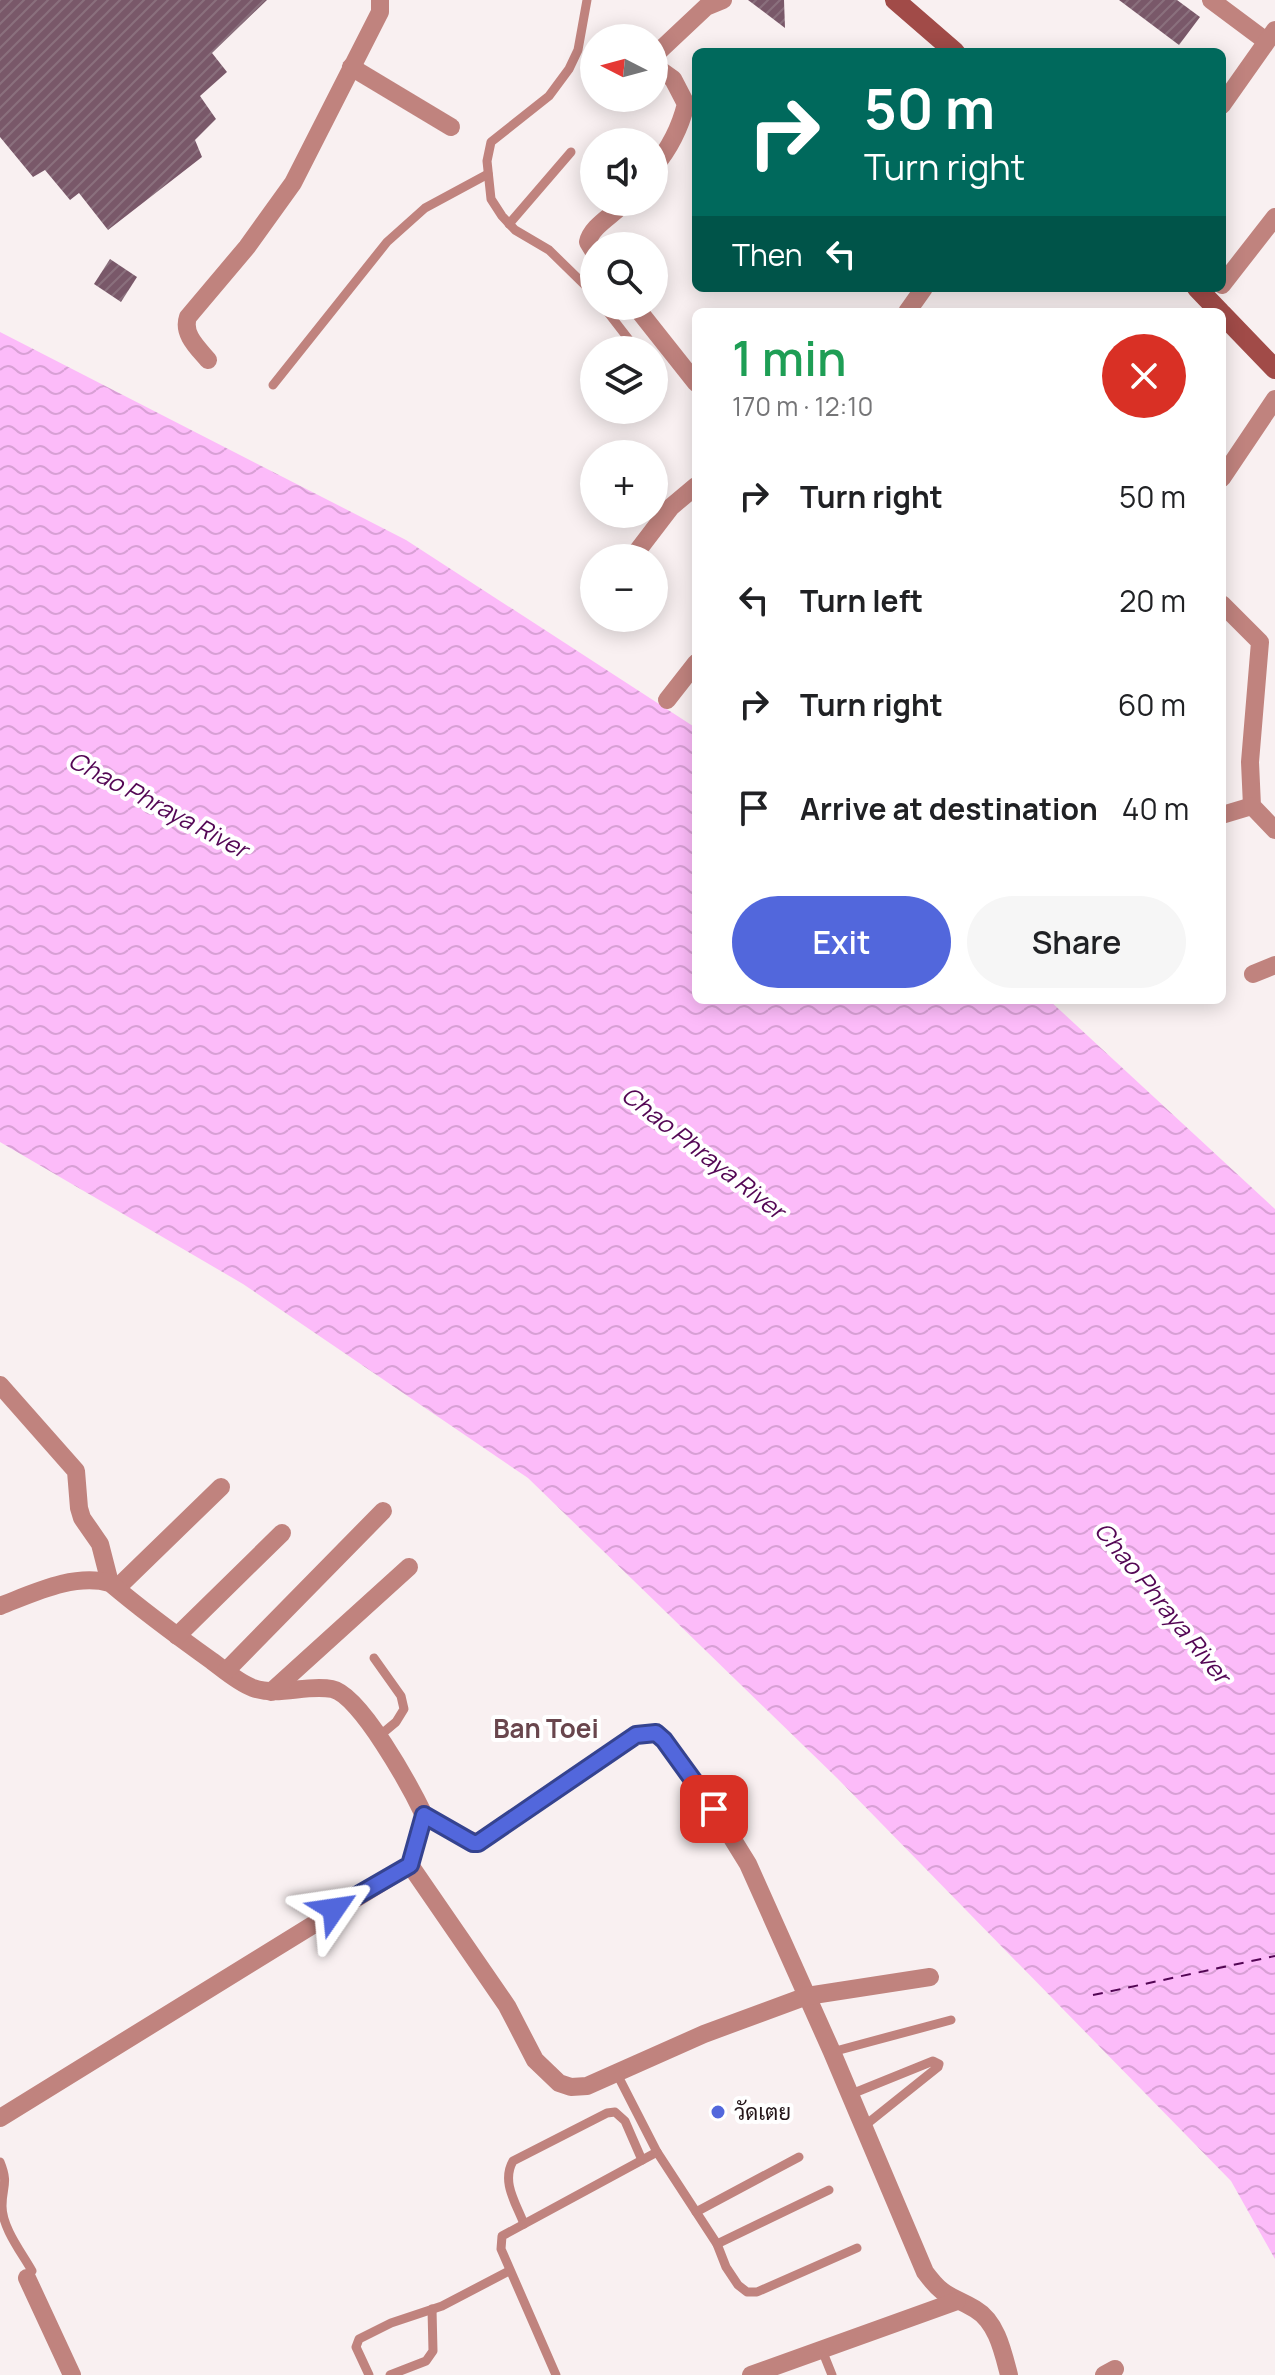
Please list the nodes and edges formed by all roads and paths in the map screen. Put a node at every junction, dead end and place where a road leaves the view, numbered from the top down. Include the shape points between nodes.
1 (380, 0) edge
2 (587, 0) edge
3 (723, 0) edge
4 (895, 0) edge
5 (1211, 0) edge
6 (1271, 36) edge
7 (950, 48) edge
8 (351, 67) junction
9 (1226, 99) edge
10 (451, 127) dead end
11 (668, 151) edge
12 (571, 152) dead end
13 (488, 174) junction
14 (611, 216) edge
15 (1275, 217) edge
16 (509, 224) junction
17 (591, 232) edge
18 (580, 280) edge
19 (1226, 283) edge
20 (1226, 311) edge
21 (614, 320) edge
22 (646, 320) edge
23 (626, 336) edge
24 (208, 360) dead end
25 (1275, 369) edge
26 (692, 378) edge
27 (273, 385) dead end
28 (1275, 399) edge
29 (1226, 472) edge
30 (692, 489) edge
31 (643, 544) edge
32 (1226, 608) edge
33 (692, 668) edge
34 (667, 700) dead end
35 (1252, 806) junction
36 (1226, 814) edge
37 (1275, 830) edge
38 (1275, 965) edge
39 (1253, 974) dead end
40 (0, 1385) edge
41 (221, 1487) dead end
42 (383, 1511) dead end
43 (282, 1533) dead end
44 (409, 1567) dead end
45 (114, 1585) junction
46 (0, 1606) edge
47 (177, 1636) junction
48 (374, 1658) dead end
49 (226, 1671) junction
50 (271, 1692) junction
51 (378, 1737) junction
52 (424, 1815) junction
53 (410, 1865) junction
54 (930, 1977) dead end
55 (807, 1996) junction
56 (951, 2020) dead end
57 (832, 2052) junction
58 (617, 2074) junction
59 (849, 2095) junction
60 (0, 2118) edge
61 (863, 2127) junction
62 (657, 2152) junction
63 (799, 2157) dead end
64 (642, 2160) junction
65 (0, 2162) edge
66 (829, 2190) dead end
67 (696, 2212) junction
68 (524, 2224) junction
69 (717, 2244) junction
70 (857, 2248) dead end
71 (509, 2271) junction
72 (30, 2274) joint
73 (957, 2301) junction
74 (432, 2309) junction
75 (822, 2350) junction
76 (72, 2375) edge
77 (369, 2375) edge
78 (390, 2375) edge
79 (556, 2375) edge
80 (751, 2375) edge
81 (832, 2375) edge
82 (1009, 2375) edge

1 - 8 street via 380,12
2 - 13 lane via 569,69 549,96 491,142
3 - 11 street via 706,7 656,54 659,69 673,79 686,104
4 - 7 street
5 - 6 street
6 - 9 street
8 - 10 street
8 - 24 street via 293,183 188,317 189,336
12 - 16 lane
13 - 16 lane via 491,199
13 - 27 lane via 425,208 387,242
14 - 17 street
15 - 19 street
16 - 18 lane via 549,250
20 - 25 street
21 - 23 lane
22 - 26 street
28 - 29 street
30 - 31 street
32 - 35 street via 1260,642 1250,762
33 - 34 street
35 - 36 street
35 - 37 street
38 - 39 street
40 - 45 street via 76,1471 82,1518 100,1544
41 - 45 street
42 - 49 street
43 - 47 street
44 - 50 street
45 - 46 street via 82,1580
45 - 47 street
47 - 49 street
48 - 51 lane via 401,1696 404,1709
49 - 50 street via 250,1687
50 - 51 street via 331,1689 345,1694
51 - 52 street
52 - 53 street
52 - 55 street via 478,1843 636,1735 656,1733 748,1864
53 - 58 street via 507,2006 535,2060 571,2087
53 - 60 street
54 - 55 street
55 - 57 street
55 - 58 street
56 - 57 lane
57 - 59 street
58 - 62 lane
59 - 61 street
59 - 61 lane via 933,2061 939,2064
61 - 73 street via 925,2272
62 - 64 lane
62 - 67 lane
63 - 67 lane
64 - 68 lane
64 - 68 lane via 625,2121 615,2112 513,2161 507,2180
65 - 72 lane via 7,2181 4,2217
66 - 69 lane
67 - 69 lane
68 - 71 lane via 500,2242
69 - 70 lane via 726,2267 747,2292
71 - 74 lane
71 - 79 lane
72 - 76 street
73 - 75 street
73 - 82 street via 992,2326
74 - 77 lane via 359,2339 356,2347
74 - 78 lane via 430,2357
75 - 80 street
75 - 81 lane

